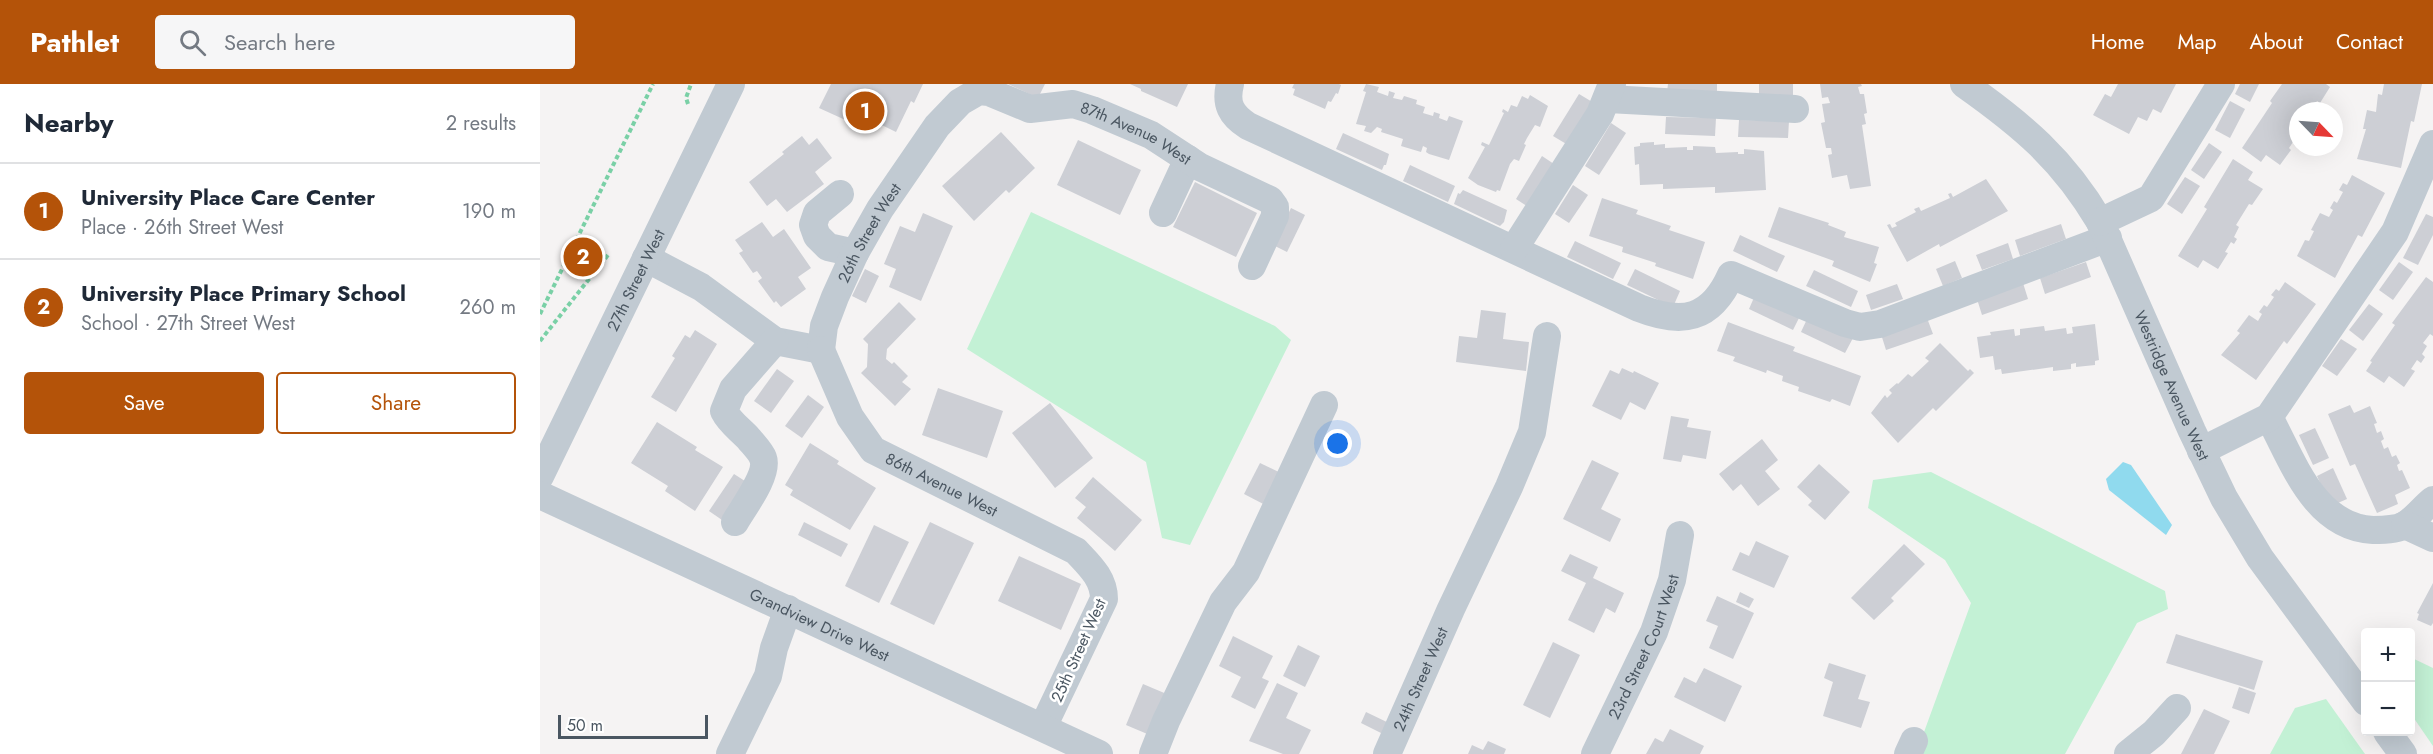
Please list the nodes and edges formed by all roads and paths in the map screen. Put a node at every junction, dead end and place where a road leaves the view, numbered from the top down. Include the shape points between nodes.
1 (653, 84) edge
2 (691, 84) edge
3 (731, 84) edge
4 (1230, 84) edge
5 (1964, 84) edge
6 (2221, 84) edge
7 (1610, 92) edge
8 (688, 104) dead end
9 (1795, 109) dead end
10 (937, 126) joint
11 (2433, 144) edge
12 (1188, 159) junction
13 (840, 194) dead end
14 (1162, 213) dead end
15 (2104, 230) junction
16 (1514, 249) junction
17 (855, 253) junction
18 (608, 255) dead end
19 (646, 258) junction
20 (1252, 266) dead end
21 (540, 314) edge
22 (1546, 336) dead end
23 (775, 341) junction
24 (540, 342) edge
25 (821, 350) junction
26 (1324, 405) dead end
27 (2269, 417) junction
28 (2201, 451) junction
29 (540, 476) edge
30 (540, 495) edge
31 (2433, 500) edge
32 (735, 522) dead end
33 (2405, 525) junction
34 (1680, 535) dead end
35 (2433, 538) edge
36 (1095, 571) joint
37 (788, 609) junction
38 (2361, 695) edge
39 (2178, 708) dead end
40 (1043, 728) junction
41 (2390, 736) edge
42 (1092, 753) edge
43 (730, 754) edge
44 (1153, 754) edge
45 (1388, 754) edge
46 (1595, 754) edge
47 (2128, 754) edge
48 (2403, 754) edge

1 - 21 path
2 - 8 path
3 - 19 street, 27th Street West
4 - 16 street via 1228,106 1248,126
5 - 15 street, Westridge Avenue West via 2042,145 2062,166
6 - 15 street via 2151,198
7 - 9 street
7 - 16 street
10 - 12 street, 87th Avenue West via 970,95 989,92 1030,109 1073,104 1092,110 1151,135
10 - 17 street, 26th Street West via 906,168
11 - 27 street via 2395,232
12 - 14 street
12 - 20 street, 87th Avenue West via 1261,195 1275,207 1272,226
13 - 17 street via 817,213 813,225 828,247
15 - 16 street via 1880,324 1860,327 1731,275 1718,300 1706,309 1682,318 1665,317
15 - 28 street, Westridge Avenue West
17 - 25 street, 26th Street West via 824,326
18 - 24 path
19 - 23 street via 701,286
19 - 29 street, 27th Street West
22 - 45 street, 24th Street West via 1532,432
23 - 25 street
23 - 32 street via 733,389 724,411 728,420 750,439 764,466
25 - 36 street, 86th Avenue West via 850,417 873,450 1076,551
26 - 44 street via 1246,572 1223,602 1194,661
27 - 28 street
27 - 33 street via 2310,493 2330,514 2369,529
28 - 38 street, Westridge Avenue West via 2260,558
30 - 37 street, Grandview Drive West
31 - 33 street
33 - 35 street
34 - 46 street, 23rd Street Court West via 1672,580 1654,632
36 - 40 street, 25th Street West via 1104,599
37 - 40 street, Grandview Drive West
37 - 43 street via 768,676
39 - 47 street
40 - 42 street, Grandview Drive West
41 - 48 street

